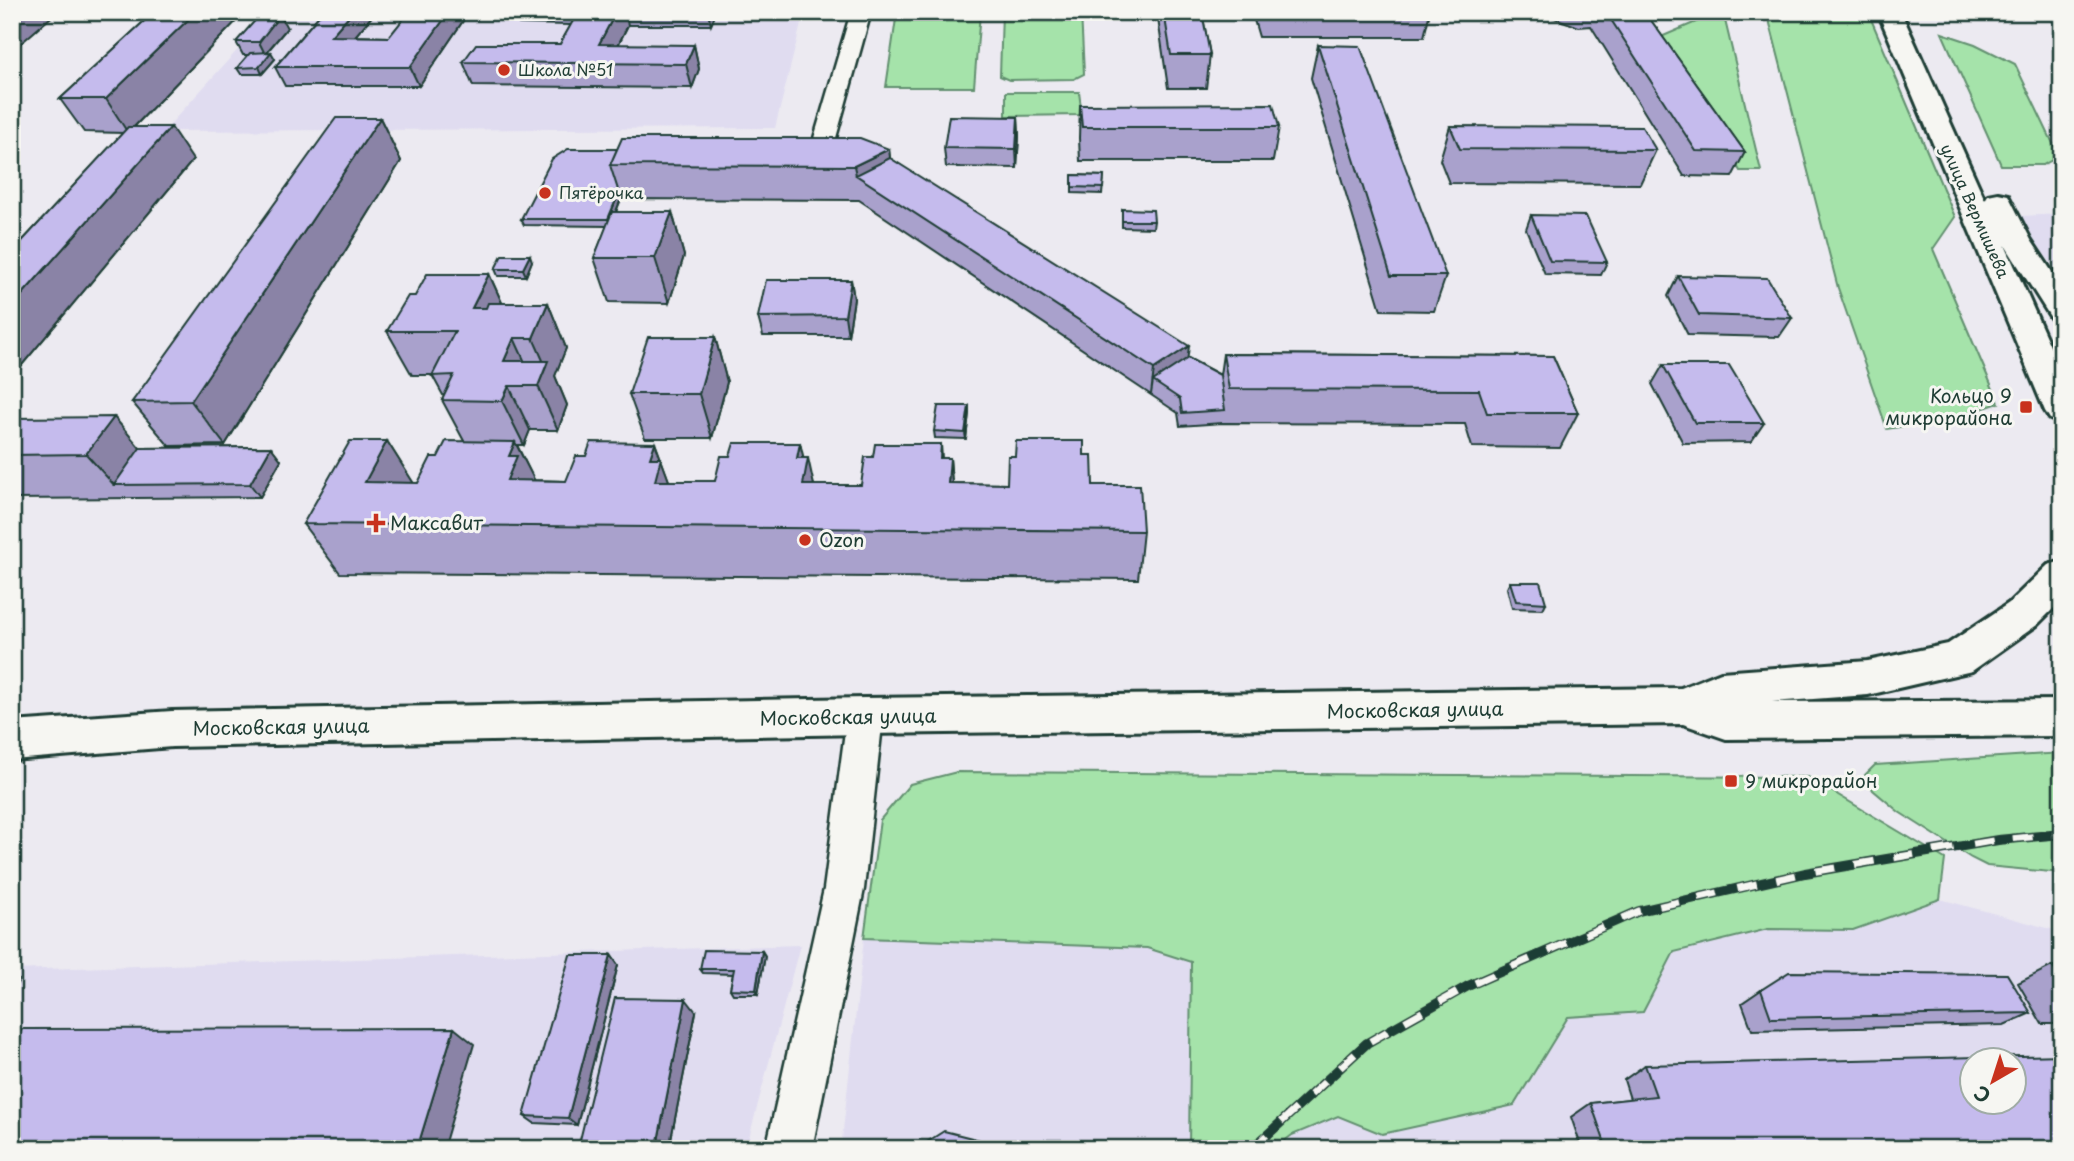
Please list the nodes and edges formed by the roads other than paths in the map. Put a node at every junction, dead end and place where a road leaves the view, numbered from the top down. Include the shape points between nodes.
1 (861, 12) edge
2 (1889, 12) edge
3 (1911, 12) edge
4 (823, 145) edge
5 (2062, 311) edge
6 (2062, 411) edge
7 (2062, 576) edge
8 (1684, 706) junction
9 (864, 716) junction
10 (2062, 718) edge
11 (1943, 719) junction
12 (2062, 732) edge
13 (12, 741) edge
14 (789, 1149) edge

1 - 4 street
2 - 6 main road, улица Вермишева
3 - 5 main road, улица Вермишева via 2017,240
7 - 8 main road, Московская улица via 2023,614 1958,659 1868,678 1721,689
8 - 9 main road, Московская улица
8 - 11 main road, Московская улица via 1726,721
9 - 13 main road, Московская улица via 172,729
9 - 14 street via 844,889
10 - 11 main road, Московская улица
11 - 12 street

